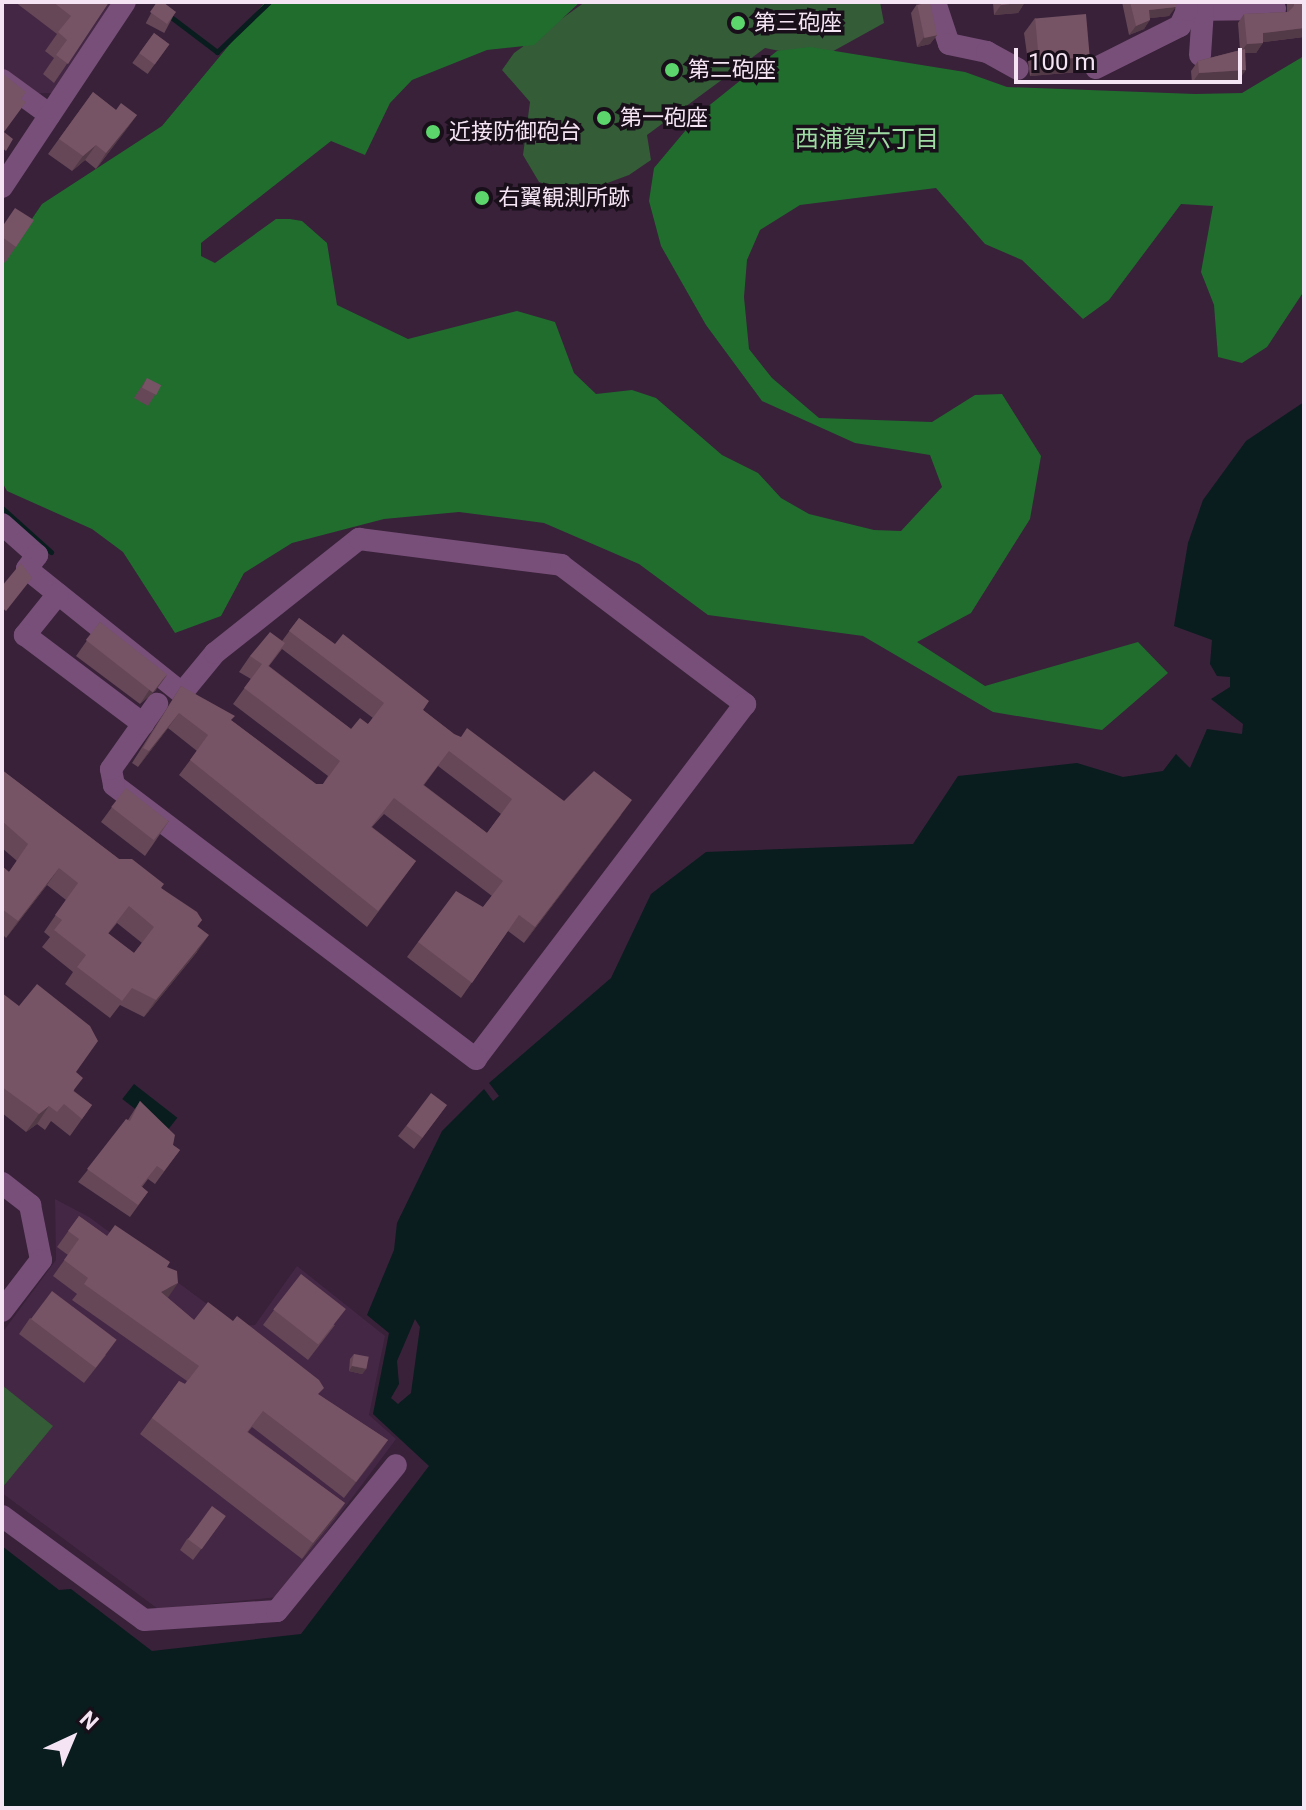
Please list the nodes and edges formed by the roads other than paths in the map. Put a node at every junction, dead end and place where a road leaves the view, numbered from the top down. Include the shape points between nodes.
1 (125, 2) edge
2 (935, 2) edge
3 (1192, 7) edge
4 (1275, 9) edge
5 (1200, 55) dead end
6 (1096, 68) dead end
7 (1018, 69) dead end
8 (2, 80) edge
9 (50, 115) junction
10 (2, 187) edge
11 (2, 524) edge
12 (58, 594) junction
13 (157, 704) dead end
14 (143, 724) junction
15 (2, 1183) edge
16 (2, 1311) edge
17 (396, 1465) dead end
18 (2, 1516) edge

1 - 9 street
2 - 7 street via 949,44 987,52
3 - 4 street
3 - 5 street
3 - 6 street via 1180,26
8 - 9 street
9 - 10 street
11 - 12 street via 37,555 27,569
12 - 14 street via 25,635
12 - 14 street via 182,693 215,653 359,539 561,565 745,704 476,1059 114,785 111,769
13 - 14 street
15 - 16 street via 30,1205 41,1260
17 - 18 street via 277,1611 144,1620

